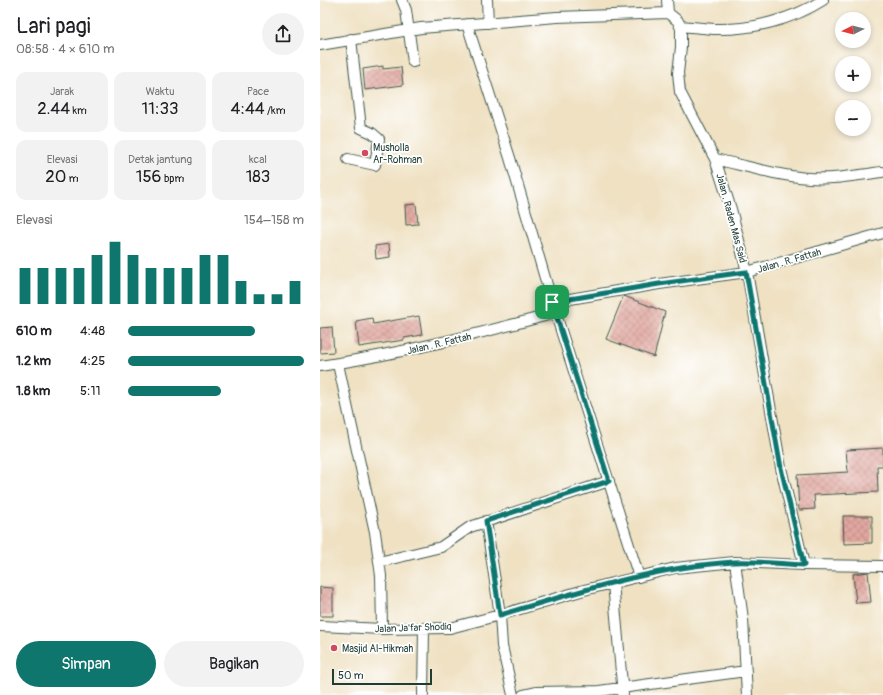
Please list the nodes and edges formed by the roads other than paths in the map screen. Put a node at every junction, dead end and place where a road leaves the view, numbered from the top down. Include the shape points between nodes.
1 (402, 0) edge
2 (486, 0) edge
3 (667, 0) edge
4 (823, 0) edge
5 (668, 13) junction
6 (488, 23) junction
7 (467, 24) junction
8 (680, 26) junction
9 (408, 30) junction
10 (352, 39) junction
11 (320, 44) edge
12 (413, 62) dead end
13 (716, 158) junction
14 (348, 160) dead end
15 (882, 172) edge
16 (883, 233) edge
17 (746, 272) junction
18 (552, 302) junction
19 (556, 313) junction
20 (338, 364) junction
21 (320, 366) edge
22 (609, 481) junction
23 (486, 521) junction
24 (379, 562) junction
25 (735, 562) junction
26 (804, 565) junction
27 (883, 566) edge
28 (639, 577) junction
29 (613, 583) junction
30 (500, 615) junction
31 (320, 626) edge
32 (424, 628) junction
33 (382, 629) junction
34 (746, 671) junction
35 (622, 691) edge
36 (423, 695) edge
37 (513, 695) edge
38 (523, 695) edge
39 (747, 695) edge

1 - 9 street
2 - 6 street
3 - 5 street
4 - 8 street via 798,13 762,24 714,29
5 - 6 street via 557,17
5 - 8 street
6 - 7 street
7 - 9 street
7 - 18 street
8 - 13 street, Jalan . Raden Mas Said via 680,92
9 - 10 street
9 - 12 street
10 - 11 street
10 - 14 street via 362,128 378,138 375,166
13 - 15 street via 790,176 809,178
13 - 17 street, Jalan . Raden Mas Said
16 - 17 street, Jalan . R. Fattah
17 - 18 street, Jalan . R. Fattah
17 - 26 street, Jalan . Raden Mas Said via 781,468
18 - 19 street
19 - 20 street, Jalan . R. Fattah via 413,349
19 - 22 street
20 - 21 street, Jalan . R. Fattah
20 - 24 street via 375,532
22 - 23 street
22 - 28 street
23 - 24 street via 470,526 442,547
23 - 30 street
24 - 33 street
25 - 26 street, Jalan Ja'far Shodiq
25 - 28 street, Jalan Ja'far Shodiq via 675,568
25 - 34 street via 743,619
26 - 27 street, Jalan Ja'far Shodiq
28 - 29 street, Jalan Ja'far Shodiq
29 - 30 street, Jalan Ja'far Shodiq
29 - 35 street
30 - 32 street, Jalan Ja'far Shodiq via 450,628
30 - 37 street via 502,646
31 - 33 street, Jalan Ja'far Shodiq
32 - 33 street, Jalan Ja'far Shodiq
32 - 36 street
34 - 35 street
34 - 39 street
35 - 38 street via 536,692

